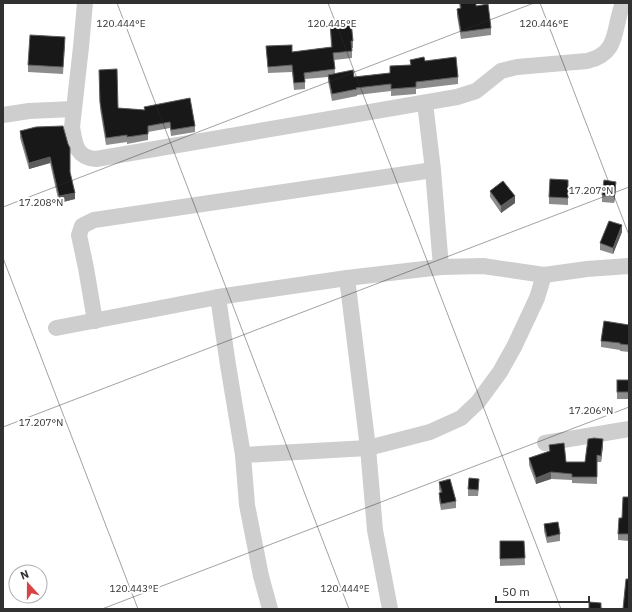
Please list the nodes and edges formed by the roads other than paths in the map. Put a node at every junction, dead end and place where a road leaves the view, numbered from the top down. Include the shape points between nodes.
1 (85, 3) edge
2 (623, 3) edge
3 (425, 103) junction
4 (73, 109) junction
5 (3, 115) edge
6 (433, 170) junction
7 (629, 266) edge
8 (441, 267) junction
9 (544, 275) junction
10 (347, 278) junction
11 (218, 297) junction
12 (95, 321) junction
13 (56, 328) dead end
14 (629, 430) edge
15 (545, 442) dead end
16 (368, 448) junction
17 (244, 455) junction
18 (270, 609) edge
19 (390, 609) edge

1 - 4 street
2 - 3 street via 612,43 598,58 501,71 467,95
3 - 4 street via 96,158 82,155 77,148 72,127
3 - 6 street
4 - 5 street via 29,110
6 - 8 street
6 - 12 street via 94,220 82,226 79,235
7 - 9 street
8 - 9 street via 483,266
8 - 10 street
9 - 16 street via 537,298 514,347 478,402 461,418 430,432
10 - 11 street
10 - 16 street
11 - 12 street
11 - 17 street
12 - 13 street
14 - 15 street
16 - 17 street
16 - 19 street via 375,530
17 - 18 street via 247,504

